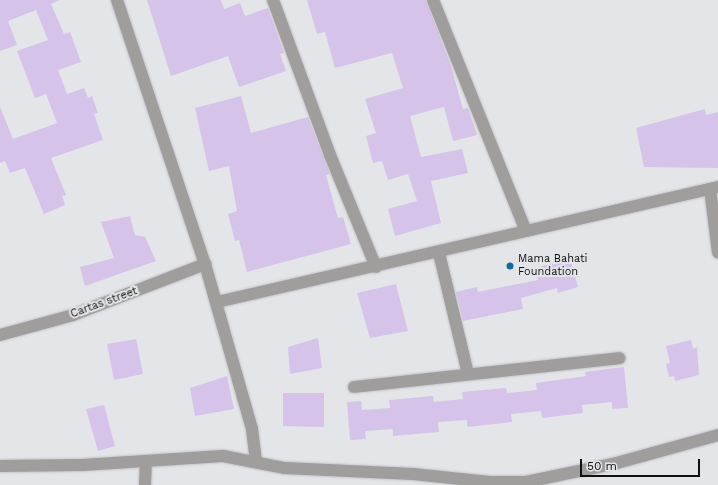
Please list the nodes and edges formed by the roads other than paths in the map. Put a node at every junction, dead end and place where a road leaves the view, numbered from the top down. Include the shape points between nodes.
1 (117, 0) edge
2 (273, 0) edge
3 (433, 0) edge
4 (714, 188) edge
5 (526, 231) junction
6 (718, 252) edge
7 (439, 253) junction
8 (205, 264) junction
9 (376, 267) junction
10 (217, 302) junction
11 (0, 335) edge
12 (619, 358) dead end
13 (468, 374) junction
14 (354, 387) dead end
15 (718, 435) edge
16 (146, 461) junction
17 (256, 462) junction
18 (0, 466) edge
19 (145, 485) edge

1 - 8 street
2 - 9 street via 330,154
3 - 5 street
4 - 5 street
4 - 6 street
5 - 7 street
7 - 9 street
7 - 13 street
8 - 10 street
8 - 11 street, Cartas street via 73,315
9 - 10 street
10 - 17 street via 252,429
12 - 13 street
13 - 14 street
15 - 17 street via 613,464 526,482 285,468
16 - 17 street via 201,455
16 - 18 street
16 - 19 street

